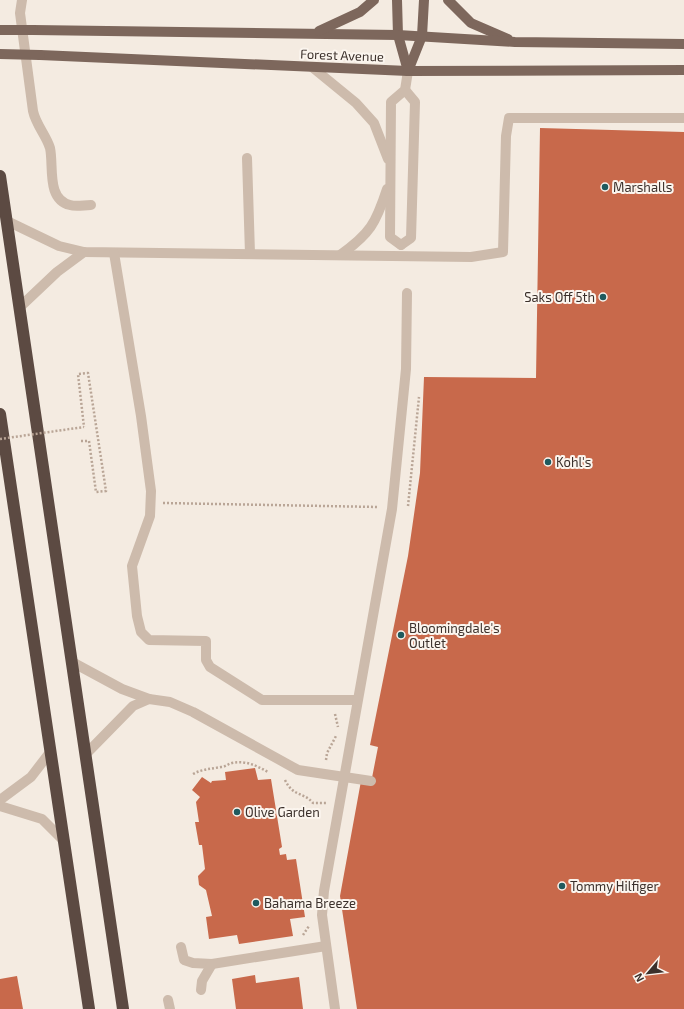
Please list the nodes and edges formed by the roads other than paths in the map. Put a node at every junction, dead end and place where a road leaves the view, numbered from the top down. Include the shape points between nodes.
1 (22, 0) edge
2 (374, 0) edge
3 (397, 0) edge
4 (424, 0) edge
5 (448, 0) edge
6 (0, 30) edge
7 (315, 33) junction
8 (398, 34) junction
9 (422, 36) junction
10 (515, 42) junction
11 (684, 44) edge
12 (0, 54) edge
13 (312, 67) junction
14 (684, 70) edge
15 (408, 71) junction
16 (405, 90) junction
17 (684, 118) edge
18 (247, 158) dead end
19 (390, 164) junction
20 (0, 176) edge
21 (389, 181) junction
22 (91, 205) dead end
23 (7, 221) junction
24 (401, 245) junction
25 (84, 252) junction
26 (114, 253) junction
27 (250, 254) junction
28 (340, 256) junction
29 (401, 257) junction
30 (407, 293) dead end
31 (20, 307) junction
32 (0, 414) edge
33 (72, 662) junction
34 (149, 699) junction
35 (357, 700) junction
36 (51, 750) junction
37 (86, 755) junction
38 (344, 776) junction
39 (371, 781) dead end
40 (0, 800) edge
41 (0, 806) edge
42 (65, 842) junction
43 (326, 946) junction
44 (181, 947) dead end
45 (212, 964) junction
46 (200, 990) dead end
47 (89, 1009) edge
48 (123, 1009) edge
49 (335, 1009) edge

1 - 22 lane via 20,13 33,111 50,150 57,197 71,206
2 - 7 main road via 360,12
3 - 8 main road
4 - 9 main road
5 - 10 main road via 472,23
6 - 7 main road, Forest Avenue, bridge
7 - 8 main road, Forest Avenue
8 - 9 main road, Forest Avenue
8 - 15 main road
9 - 10 main road, Forest Avenue
9 - 15 main road
10 - 11 main road, Forest Avenue
12 - 13 main road, Forest Avenue, bridge
13 - 15 main road, Forest Avenue
13 - 19 lane via 356,103 374,124
14 - 15 main road, Forest Avenue
15 - 16 lane
16 - 19 lane via 391,102
16 - 24 lane via 415,102 415,110 411,238
17 - 29 lane via 509,118 506,136 503,252 471,257
18 - 27 lane
19 - 21 lane
20 - 23 highway
21 - 24 lane via 390,237
21 - 28 lane via 380,210 366,235
23 - 25 lane via 59,246
23 - 31 highway
24 - 29 lane
25 - 26 lane
25 - 31 lane via 59,270
26 - 27 lane
26 - 35 lane via 151,491 150,516 132,566 141,632 149,640 206,641 206,660 210,667 262,700
27 - 28 lane
28 - 29 lane
30 - 35 lane via 406,369 392,509
31 - 33 highway
32 - 36 highway
33 - 34 lane via 122,689
33 - 37 highway
34 - 37 lane via 133,706
34 - 38 lane via 170,702 193,712 298,770
35 - 38 lane
36 - 40 lane via 31,777
36 - 42 highway
37 - 48 highway
38 - 39 lane
38 - 43 lane via 323,897 322,915
41 - 42 lane via 42,819
42 - 47 highway
43 - 45 lane
43 - 49 lane
44 - 45 lane via 184,960
45 - 46 lane

